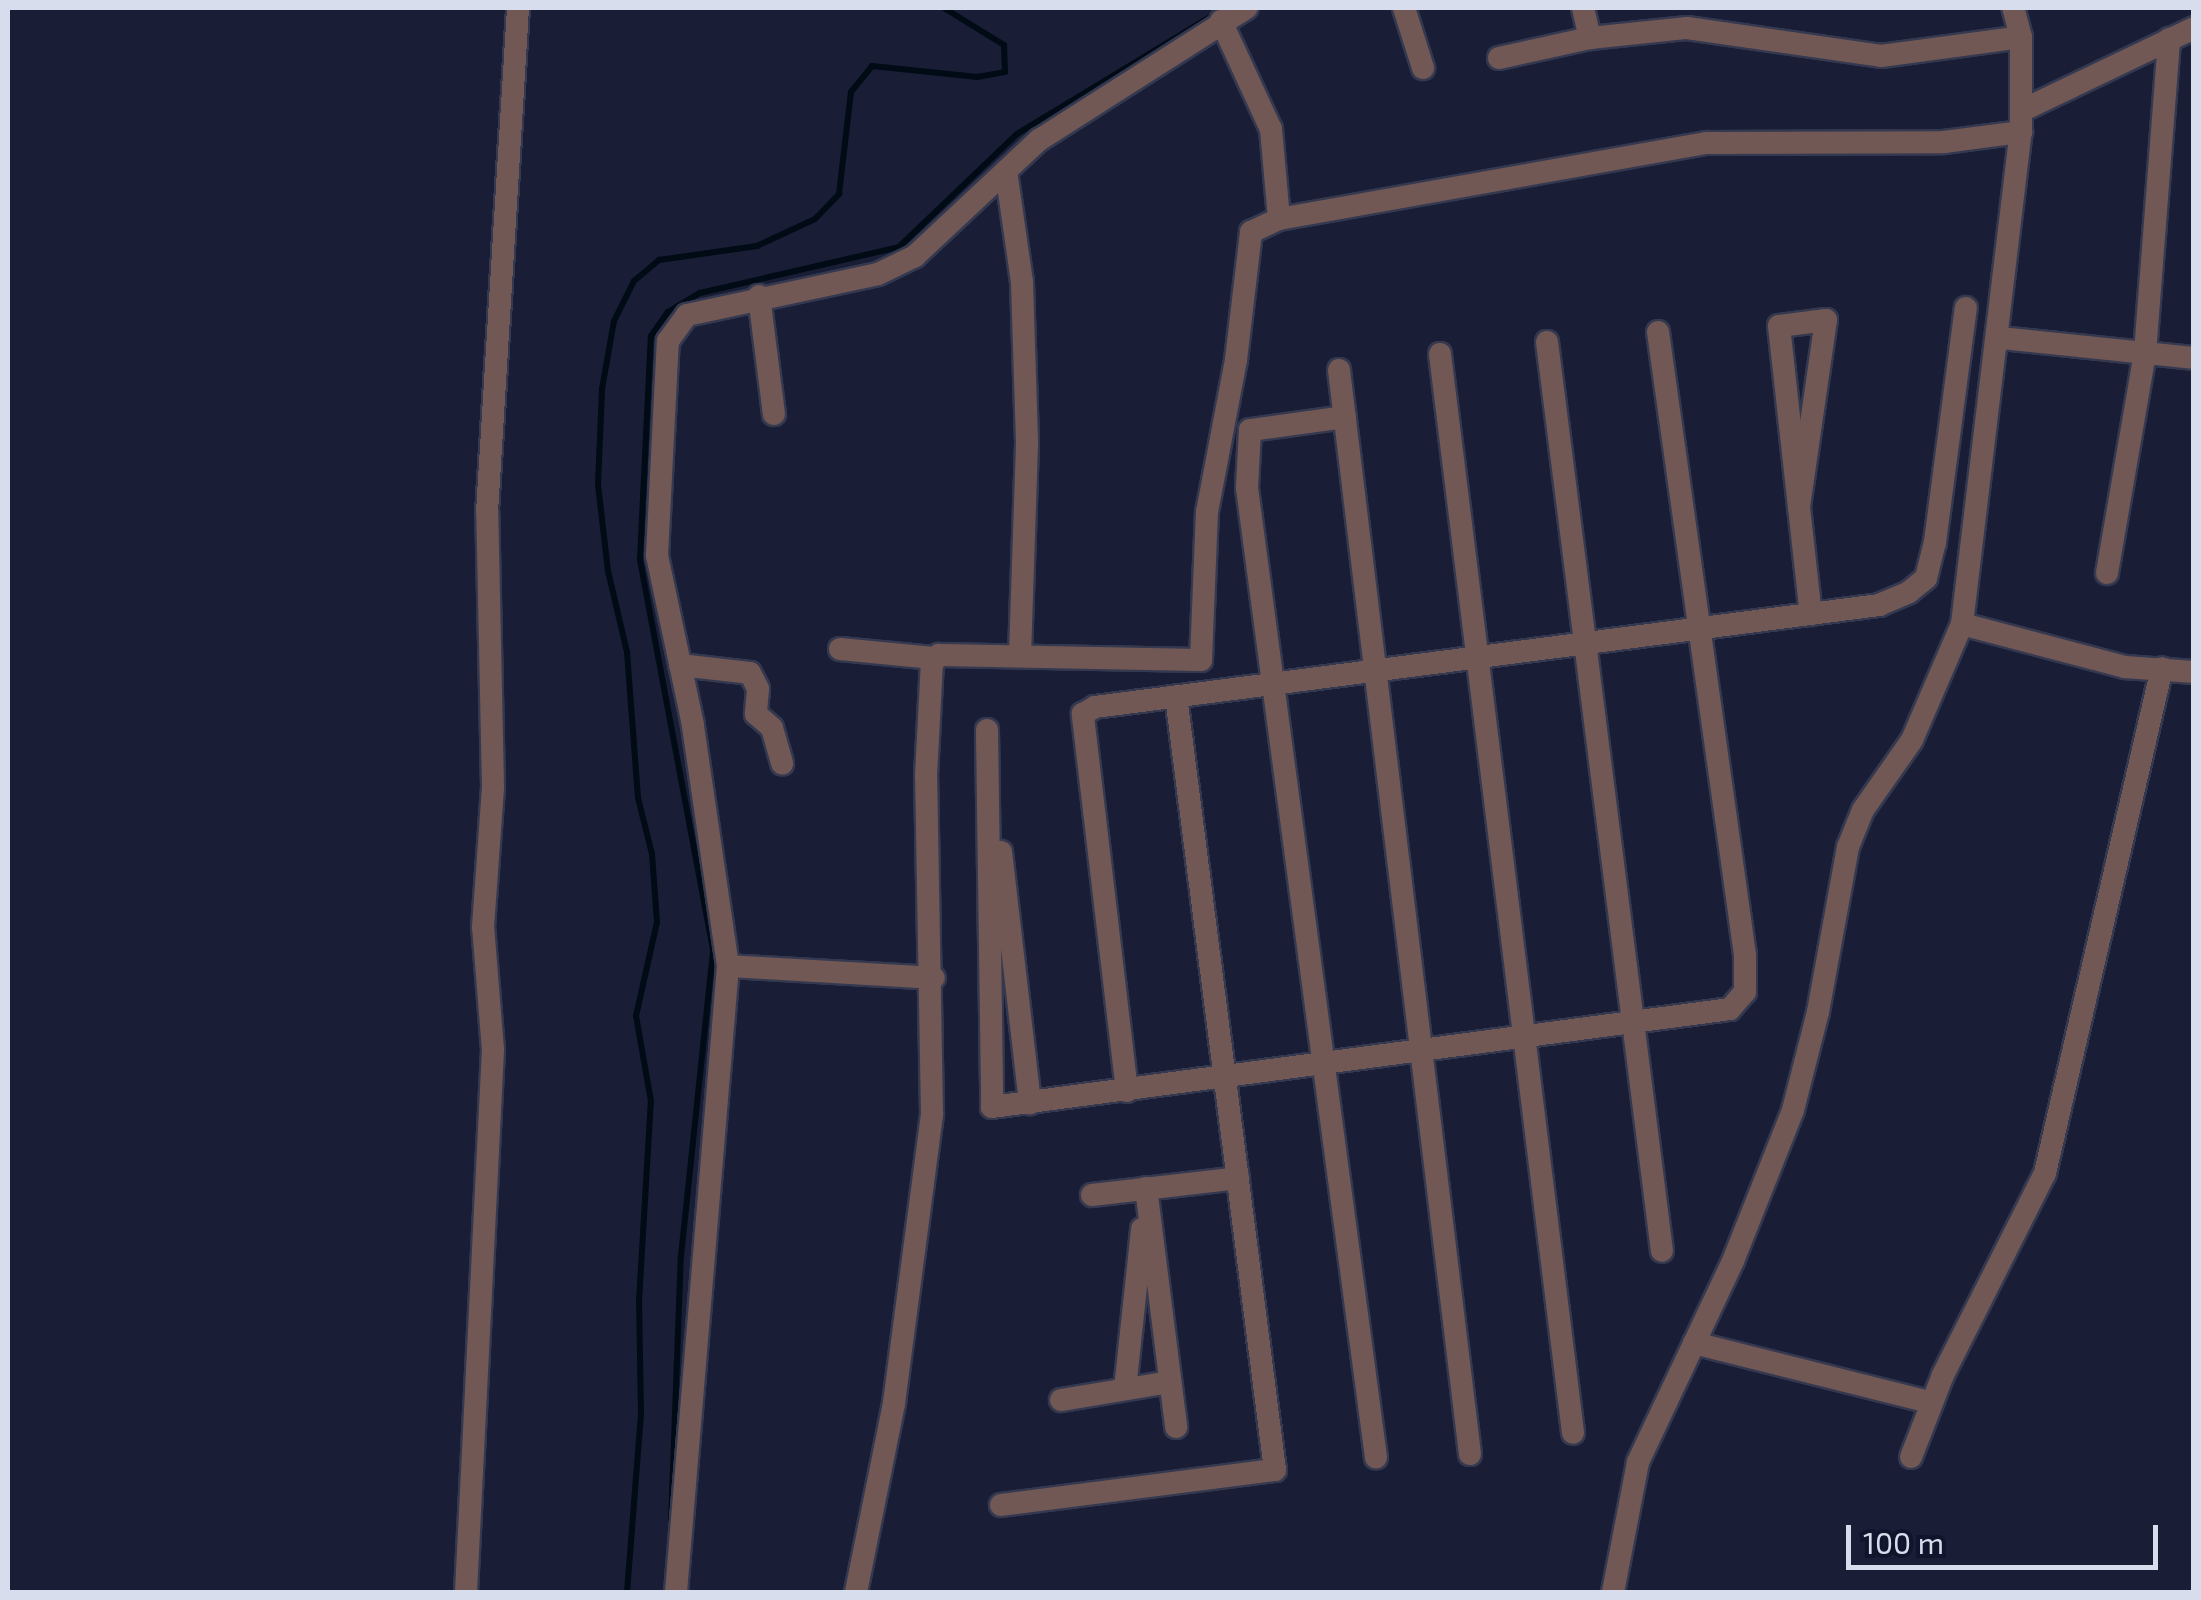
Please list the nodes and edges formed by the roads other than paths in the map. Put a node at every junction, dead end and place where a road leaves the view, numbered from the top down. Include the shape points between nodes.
1 (518, 8) edge
2 (1246, 8) edge
3 (1404, 8) edge
4 (1583, 8) edge
5 (2013, 8) edge
6 (1221, 21) junction
7 (2194, 28) edge
8 (1590, 38) junction
9 (2021, 38) junction
10 (2168, 39) junction
11 (1498, 58) dead end
12 (1423, 68) dead end
13 (2022, 121) junction
14 (1006, 171) junction
15 (1279, 219) junction
16 (759, 296) junction
17 (1966, 308) dead end
18 (1658, 332) dead end
19 (2001, 338) junction
20 (1548, 342) dead end
21 (1440, 354) dead end
22 (2145, 354) junction
23 (2194, 358) edge
24 (1339, 370) dead end
25 (774, 414) dead end
26 (1345, 418) junction
27 (1946, 458) junction
28 (1985, 462) junction
29 (1799, 506) junction
30 (2107, 573) dead end
31 (1811, 614) junction
32 (1962, 624) junction
33 (1698, 628) junction
34 (1586, 643) junction
35 (840, 649) dead end
36 (1020, 656) junction
37 (1478, 657) junction
38 (934, 658) junction
39 (680, 666) junction
40 (2162, 668) junction
41 (1375, 670) junction
42 (2194, 672) edge
43 (1273, 684) junction
44 (1176, 696) junction
45 (782, 764) dead end
46 (728, 966) junction
47 (934, 978) junction
48 (1636, 1025) junction
49 (1525, 1041) junction
50 (1422, 1054) junction
51 (1324, 1066) junction
52 (1225, 1078) junction
53 (1127, 1090) junction
54 (1030, 1103) junction
55 (1238, 1178) junction
56 (1146, 1188) junction
57 (1092, 1195) dead end
58 (1662, 1250) dead end
59 (1694, 1343) junction
60 (1170, 1382) junction
61 (1125, 1389) junction
62 (1061, 1400) dead end
63 (1932, 1402) junction
64 (1176, 1427) dead end
65 (1574, 1433) dead end
66 (1470, 1454) dead end
67 (1911, 1456) dead end
68 (1376, 1458) dead end
69 (1001, 1505) dead end
70 (466, 1592) edge
71 (676, 1592) edge
72 (856, 1592) edge
73 (1613, 1592) edge

1 - 70 street via 488,512 493,787 483,927 494,1050
2 - 6 street
3 - 12 street
4 - 8 street
5 - 9 street
6 - 14 street via 1039,140
6 - 15 street via 1270,129
7 - 10 street
8 - 9 street via 1687,28 1881,56
8 - 11 street
9 - 13 street
10 - 13 street
10 - 22 street
13 - 15 street via 1944,142 1707,144
13 - 19 street
14 - 16 street via 914,256 878,274
14 - 36 street via 1022,282 1027,444
15 - 36 street via 1260,223 1247,244 1236,360 1206,512 1201,660
16 - 25 street
16 - 39 street via 687,315 668,340 657,555
17 - 27 street
18 - 33 street
19 - 22 street
19 - 28 street
20 - 34 street
21 - 37 street
22 - 23 street
22 - 30 street
24 - 26 street
26 - 41 street
26 - 43 street via 1250,430 1247,488
27 - 28 street
27 - 31 street via 1926,578 1880,605
28 - 32 street
29 - 29 street via 1807,451 1826,320 1779,326
29 - 31 street
31 - 33 street
32 - 40 street via 2125,667
32 - 59 street via 1912,740 1862,810 1848,847 1793,1110
33 - 34 street
33 - 48 street via 1747,983 1730,1010
34 - 37 street
34 - 48 street
35 - 38 street
36 - 38 street
37 - 41 street
37 - 49 street
38 - 47 street via 926,776
39 - 45 street via 750,674 758,690 756,714 772,728
39 - 46 street
40 - 42 street
40 - 63 street via 2045,1173
41 - 43 street
41 - 50 street
43 - 44 street
43 - 51 street
44 - 52 street
44 - 53 street via 1095,707 1083,714 1080,729
46 - 47 street
46 - 71 street
47 - 72 street via 932,1114 894,1404
48 - 49 street
48 - 58 street
49 - 50 street
49 - 65 street
50 - 51 street
50 - 66 street
51 - 52 street
51 - 68 street
52 - 53 street
52 - 55 street
53 - 54 street
54 - 54 street via 1025,1064 986,730 992,1108
55 - 56 street
55 - 69 street via 1275,1470
56 - 57 street
56 - 60 street
56 - 61 street
59 - 63 street
59 - 73 street via 1638,1462
60 - 61 street
60 - 64 street
61 - 62 street
63 - 67 street

